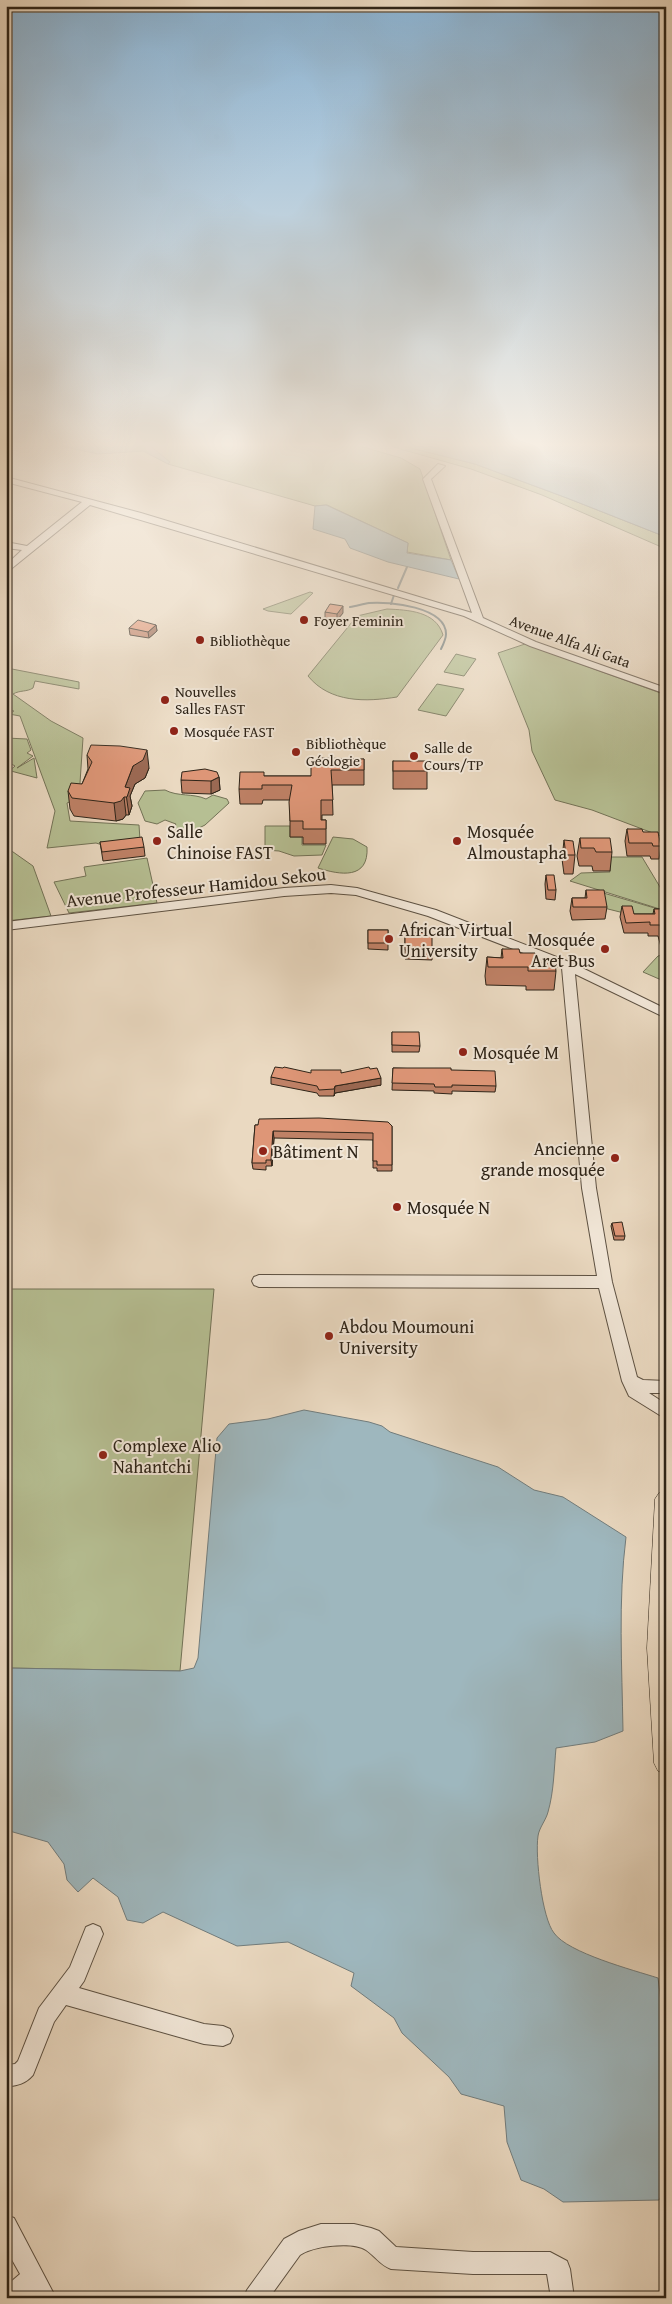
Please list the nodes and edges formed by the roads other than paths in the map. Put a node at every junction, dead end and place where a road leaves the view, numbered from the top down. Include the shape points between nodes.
1 (25, 553) edge
2 (266, 553) edge
3 (454, 553) edge
4 (6, 570) edge
5 (479, 619) junction
6 (666, 691) edge
7 (6, 926) edge
8 (568, 966) junction
9 (666, 1014) edge
10 (259, 1281) dead end
11 (605, 1282) junction
12 (630, 1381) junction
13 (666, 1387) edge
14 (666, 1413) edge
15 (666, 1499) edge
16 (666, 1763) edge
17 (93, 1934) dead end
18 (62, 1994) junction
19 (223, 2036) dead end
20 (6, 2076) edge
21 (6, 2226) edge
22 (34, 2277) junction
23 (10, 2298) edge
24 (45, 2298) edge
25 (255, 2298) edge
26 (563, 2298) edge

1 - 4 street
2 - 5 street, Avenue Alfa Ali Gata
3 - 5 street
5 - 6 street, Avenue Alfa Ali Gata via 533,644
7 - 8 street, Avenue Professeur Hamidou Sekou via 190,902 331,890 357,892 394,901
8 - 9 street, Avenue Professeur Hamidou Sekou
8 - 11 street via 589,1188
10 - 11 street
11 - 12 street
12 - 13 street via 642,1386
12 - 14 street via 635,1391
15 - 16 main road via 658,1648
17 - 18 street via 77,1974
18 - 19 street via 204,2034
18 - 20 street via 46,2016 26,2068 20,2074
21 - 22 street
22 - 23 street
22 - 24 street
25 - 26 street via 292,2247 324,2235 370,2238 388,2257 415,2261 550,2263 559,2270

